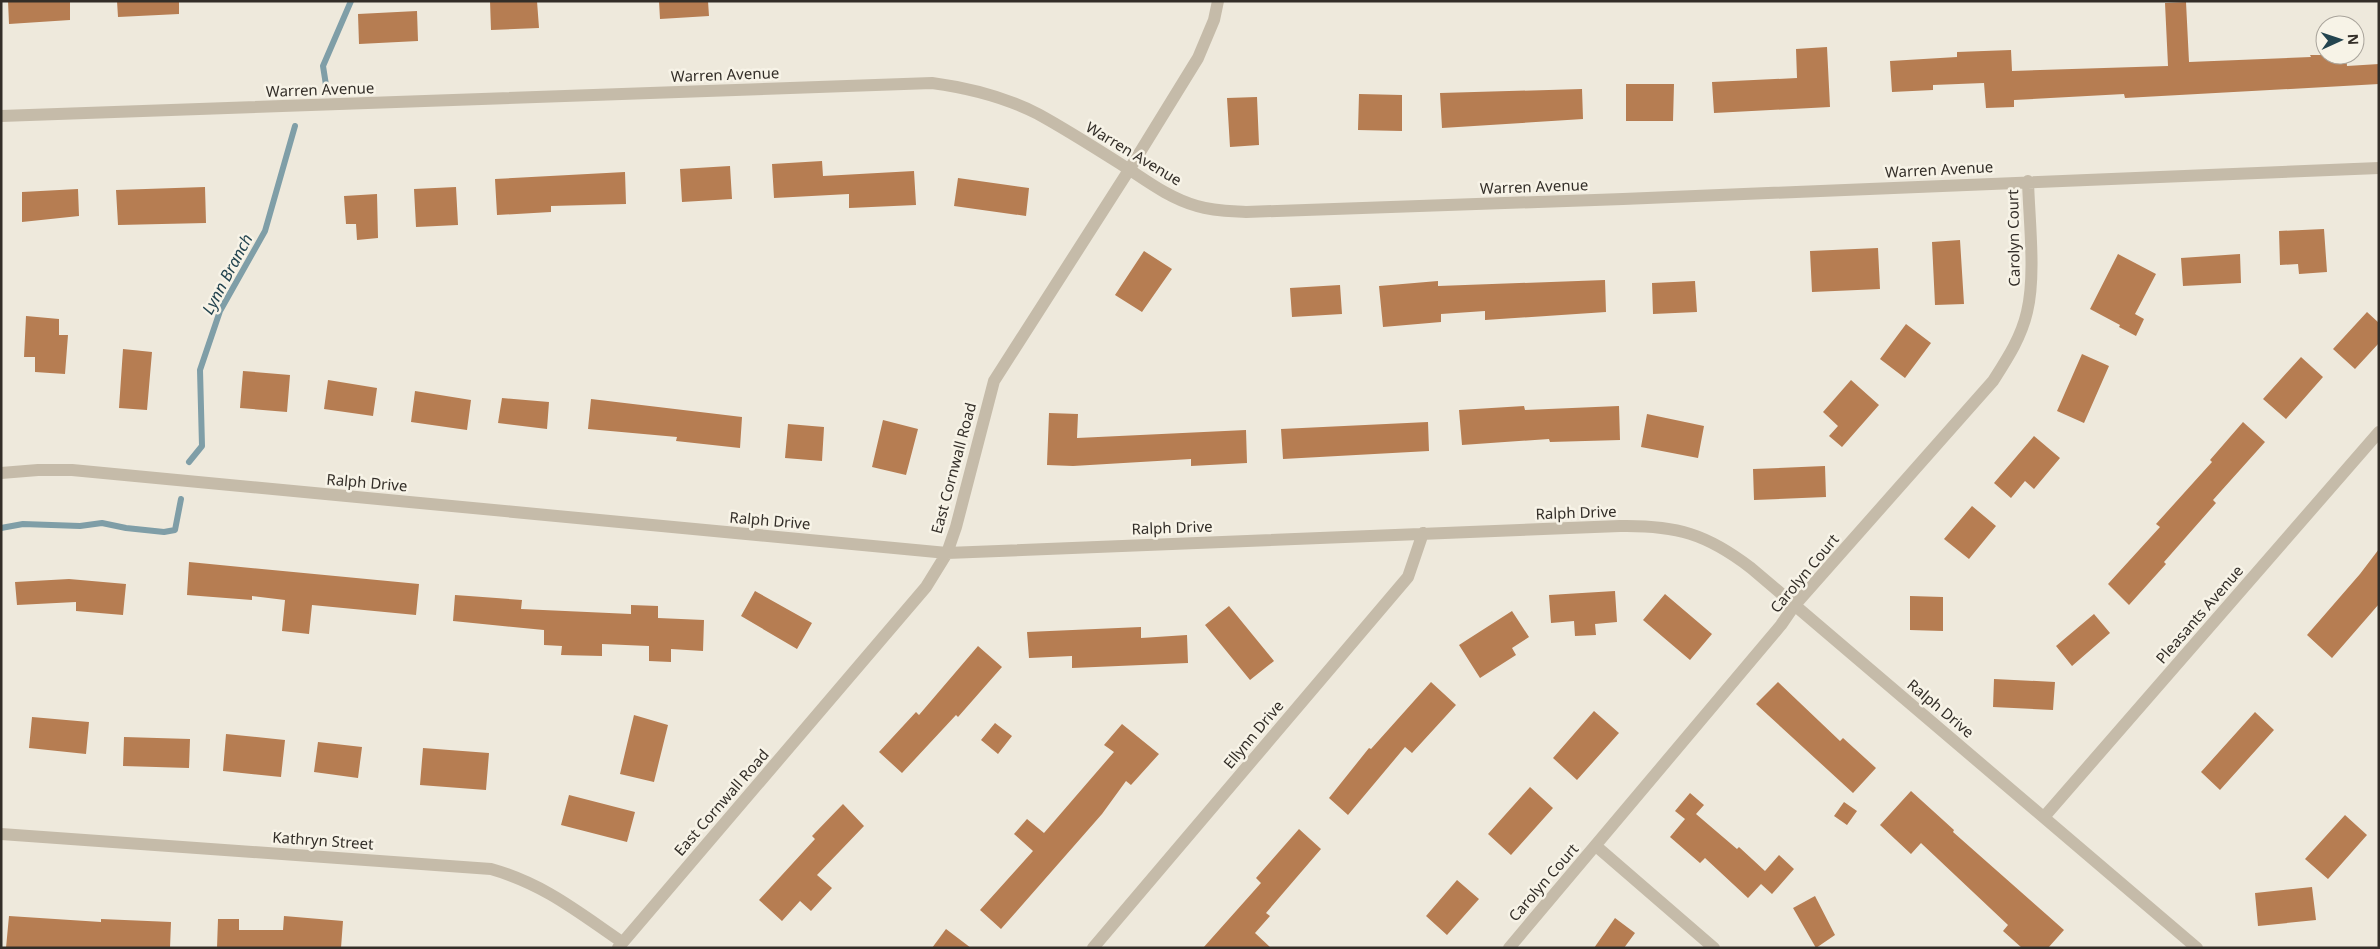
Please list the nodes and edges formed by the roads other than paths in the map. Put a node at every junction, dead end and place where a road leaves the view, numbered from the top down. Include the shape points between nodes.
1 (1218, 1) edge
2 (1, 116) edge
3 (2379, 168) edge
4 (1129, 170) junction
5 (2028, 181) junction
6 (2379, 432) edge
7 (1, 473) edge
8 (1423, 533) junction
9 (946, 553) junction
10 (1794, 606) junction
11 (2044, 817) junction
12 (1, 834) edge
13 (1596, 846) junction
14 (620, 945) edge
15 (1093, 948) edge
16 (1509, 948) edge
17 (1714, 948) edge
18 (2197, 948) edge

1 - 4 street, East Cornwall Road via 1214,20 1198,58
2 - 4 street, Warren Avenue via 932,83 965,88 1015,104 1052,122
3 - 5 street, Warren Avenue
4 - 5 street, Warren Avenue via 1148,183 1197,206 1246,212
4 - 9 street, East Cornwall Road via 994,380 956,527
5 - 10 street, Carolyn Court via 2031,284 2028,311 2010,355 1993,381
6 - 11 street, Pleasants Avenue
7 - 9 street, Ralph Drive via 72,470
8 - 9 street, Ralph Drive
8 - 10 street, Ralph Drive via 1629,526 1669,528 1692,533 1733,554
8 - 15 street, Ellynn Drive via 1408,577
9 - 14 street, East Cornwall Road via 926,587
10 - 11 street, Ralph Drive
10 - 13 street, Carolyn Court
11 - 18 street, Ralph Drive
12 - 14 street, Kathryn Street via 490,870 515,876 545,890
13 - 16 street, Carolyn Court
13 - 17 street

